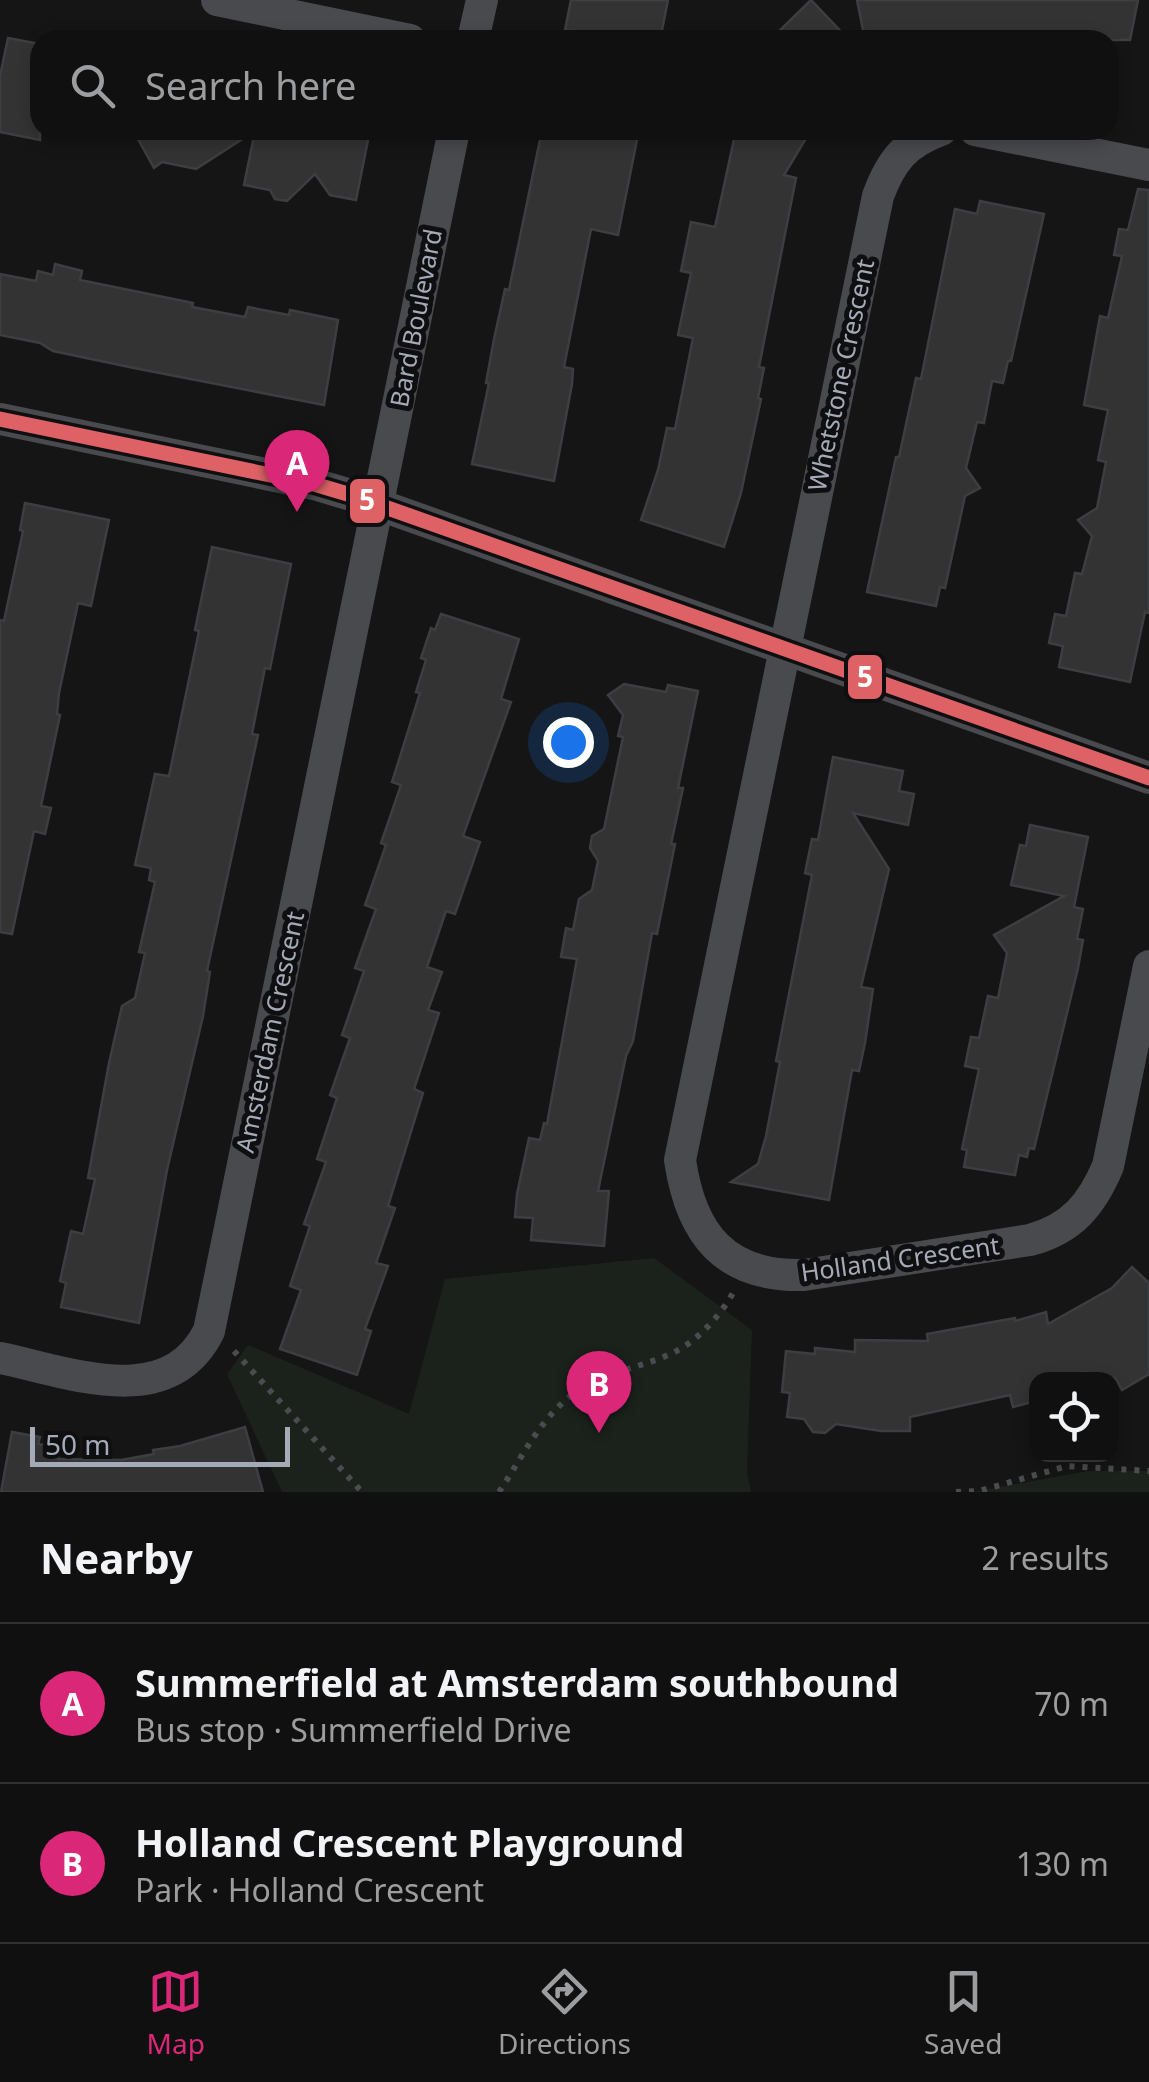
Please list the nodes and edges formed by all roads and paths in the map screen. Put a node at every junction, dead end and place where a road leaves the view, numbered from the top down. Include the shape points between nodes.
1 (217, 0) edge
2 (482, 0) edge
3 (362, 30) edge
4 (475, 30) edge
5 (452, 140) edge
6 (919, 140) edge
7 (1023, 140) edge
8 (1149, 166) edge
9 (0, 419) edge
10 (378, 506) junction
11 (784, 649) junction
12 (1149, 778) edge
13 (1149, 966) edge
14 (748, 1268) junction
15 (233, 1350) dead end
16 (0, 1358) edge
17 (1149, 1471) edge
18 (362, 1492) edge
19 (499, 1492) edge
20 (956, 1492) edge

1 - 3 street
2 - 4 street
5 - 10 street, Bard Boulevard
6 - 11 street, Whetstone Crescent via 896,157 878,196
7 - 8 street
9 - 10 street via 314,484
10 - 11 street
10 - 16 street, Amsterdam Crescent via 209,1331 192,1359 144,1381 116,1382
11 - 12 street
11 - 14 street, Holland Crescent via 680,1160 699,1225
13 - 14 street, Holland Crescent via 1108,1166 1095,1196 1066,1226 1030,1240 804,1275
14 - 19 path via 730,1300 688,1344 599,1378 552,1412
15 - 18 path
17 - 20 path via 1067,1466

